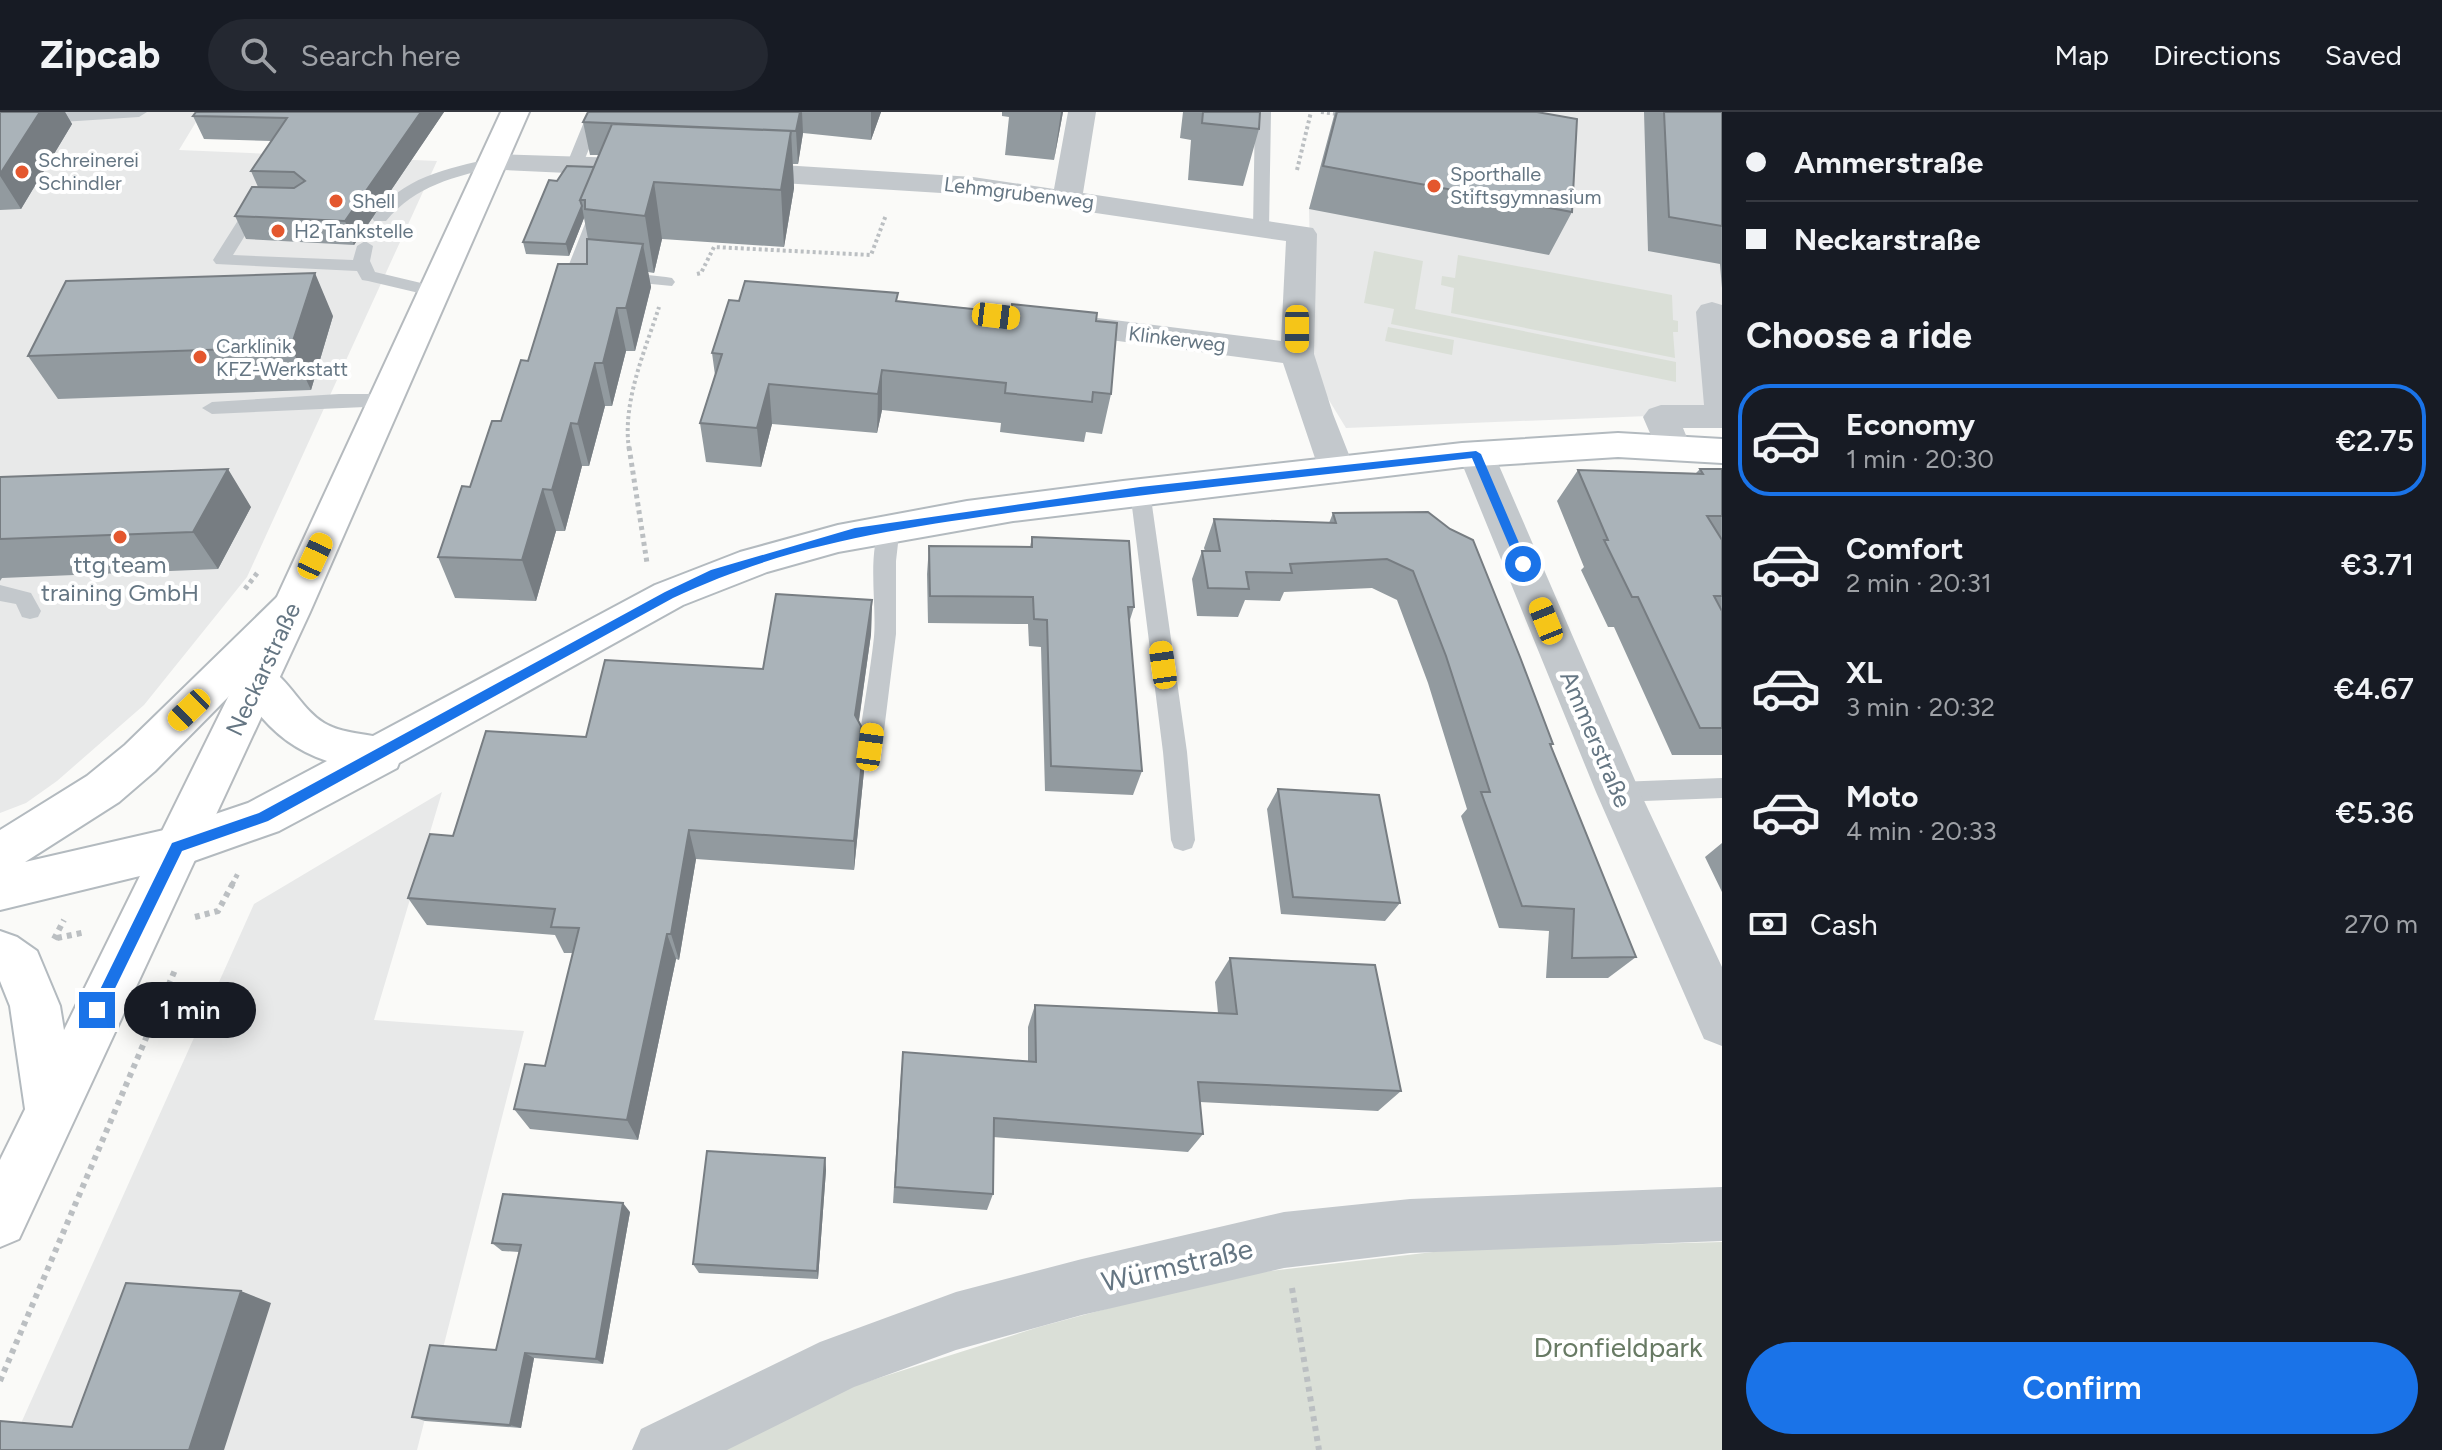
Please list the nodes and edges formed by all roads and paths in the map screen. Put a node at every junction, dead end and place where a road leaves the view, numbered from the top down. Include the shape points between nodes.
1 (139, 112) edge
2 (515, 112) edge
3 (596, 112) edge
4 (1082, 112) edge
5 (1263, 112) edge
6 (1311, 112) edge
7 (1321, 112) edge
8 (1338, 114) edge
9 (0, 121) edge
10 (493, 163) junction
11 (574, 166) junction
12 (678, 169) edge
13 (709, 170) edge
14 (611, 180) junction
15 (898, 180) junction
16 (1067, 198) junction
17 (272, 203) edge
18 (380, 210) dead end
19 (1261, 228) junction
20 (1302, 234) junction
21 (365, 246) dead end
22 (363, 266) junction
23 (666, 282) junction
24 (436, 292) junction
25 (1712, 312) dead end
26 (1021, 319) edge
27 (1297, 354) junction
28 (387, 400) junction
29 (212, 408) dead end
30 (1722, 414) edge
31 (1672, 445) junction
32 (1722, 451) edge
33 (1476, 454) junction
34 (1337, 470) junction
35 (1140, 491) junction
36 (890, 526) junction
37 (259, 571) dead end
38 (244, 592) dead end
39 (0, 593) edge
40 (669, 595) junction
41 (291, 608) junction
42 (30, 611) dead end
43 (258, 680) junction
44 (870, 747) dead end
45 (382, 755) junction
46 (1722, 788) edge
47 (1618, 792) junction
48 (1183, 840) dead end
49 (177, 847) junction
50 (0, 854) edge
51 (245, 864) dead end
52 (0, 889) edge
53 (204, 904) dead end
54 (218, 911) dead end
55 (194, 926) dead end
56 (0, 953) edge
57 (179, 960) dead end
58 (1722, 1022) edge
59 (51, 1109) junction
60 (1722, 1214) edge
61 (0, 1220) edge
62 (1284, 1240) junction
63 (0, 1381) edge
64 (662, 1450) edge
65 (1319, 1450) edge

1 - 9 lane
2 - 10 main road, Neckarstraße
3 - 11 lane
4 - 16 street
5 - 19 lane
6 - 20 path via 1294,183
7 - 8 path
10 - 11 street
10 - 18 lane via 445,173 401,192
10 - 24 main road, Neckarstraße
11 - 14 street
12 - 14 street
13 - 15 street, Lehmgrubenweg
14 - 23 lane via 575,272
15 - 16 street, Lehmgrubenweg
15 - 23 path via 871,255 714,247 701,273
16 - 19 street, Lehmgrubenweg
17 - 22 lane via 256,203 222,260
19 - 20 street, Lehmgrubenweg
20 - 27 street
21 - 22 lane
22 - 24 lane via 368,276
23 - 40 path via 634,388 627,434 648,566
24 - 28 main road, Neckarstraße
25 - 30 street
26 - 27 street, Klinkerweg
27 - 34 street
28 - 29 lane
28 - 41 main road, Neckarstraße
30 - 31 street via 1661,417
31 - 32 main road
31 - 33 main road via 1591,444
33 - 34 main road
33 - 47 street, Ammerstraße
34 - 35 main road
35 - 36 main road
35 - 48 lane
36 - 40 main road via 776,553
36 - 44 lane via 885,634
37 - 38 path
39 - 42 lane via 20,595
40 - 45 main road
41 - 43 main road, Neckarstraße
41 - 50 main road via 140,758 103,789
43 - 45 main road via 300,731 334,747
43 - 49 main road, Neckarstraße
45 - 49 main road via 263,817
46 - 47 lane
47 - 58 street, Ammerstraße
49 - 52 main road
49 - 59 main road, Neckarstraße
51 - 54 path
53 - 55 path
56 - 59 main road via 20,967 35,1006
57 - 63 path
59 - 61 main road, Neckarstraße
60 - 62 street, Würmstraße via 1410,1226
62 - 64 street, Würmstraße via 956,1321 841,1363
62 - 65 path

